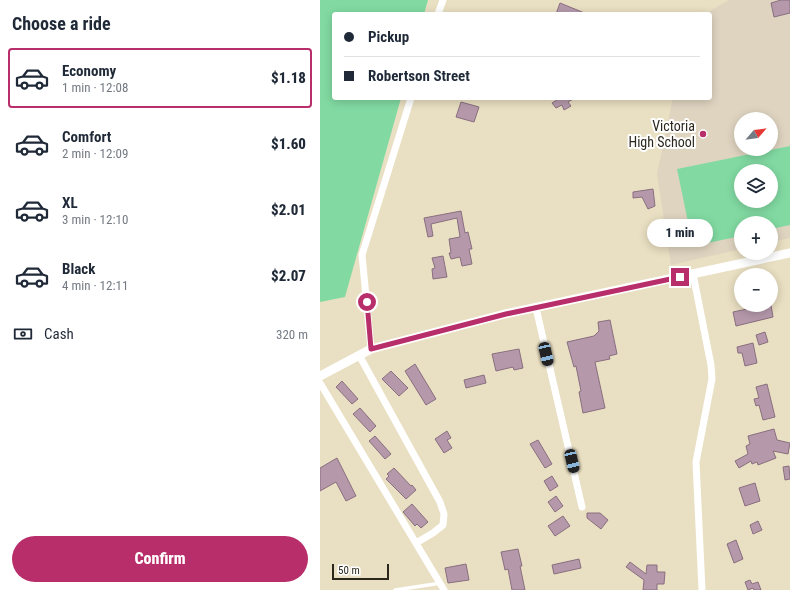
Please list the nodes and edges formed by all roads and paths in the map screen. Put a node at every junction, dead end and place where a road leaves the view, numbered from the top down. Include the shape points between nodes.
1 (443, 0) edge
2 (439, 12) edge
3 (410, 100) edge
4 (790, 253) edge
5 (693, 274) junction
6 (536, 308) junction
7 (371, 349) junction
8 (359, 355) junction
9 (320, 376) edge
10 (320, 383) edge
11 (582, 507) dead end
12 (416, 543) junction
13 (439, 582) junction
14 (394, 590) edge
15 (444, 590) edge
16 (702, 590) edge

1 - 2 street
3 - 7 street via 362,255
4 - 5 street
5 - 6 street
5 - 16 street via 712,372 696,462
6 - 7 street
6 - 11 street
7 - 8 street
8 - 9 street
8 - 12 street via 440,502 444,514 443,525
10 - 12 street
12 - 13 street
13 - 14 lane
13 - 15 street

